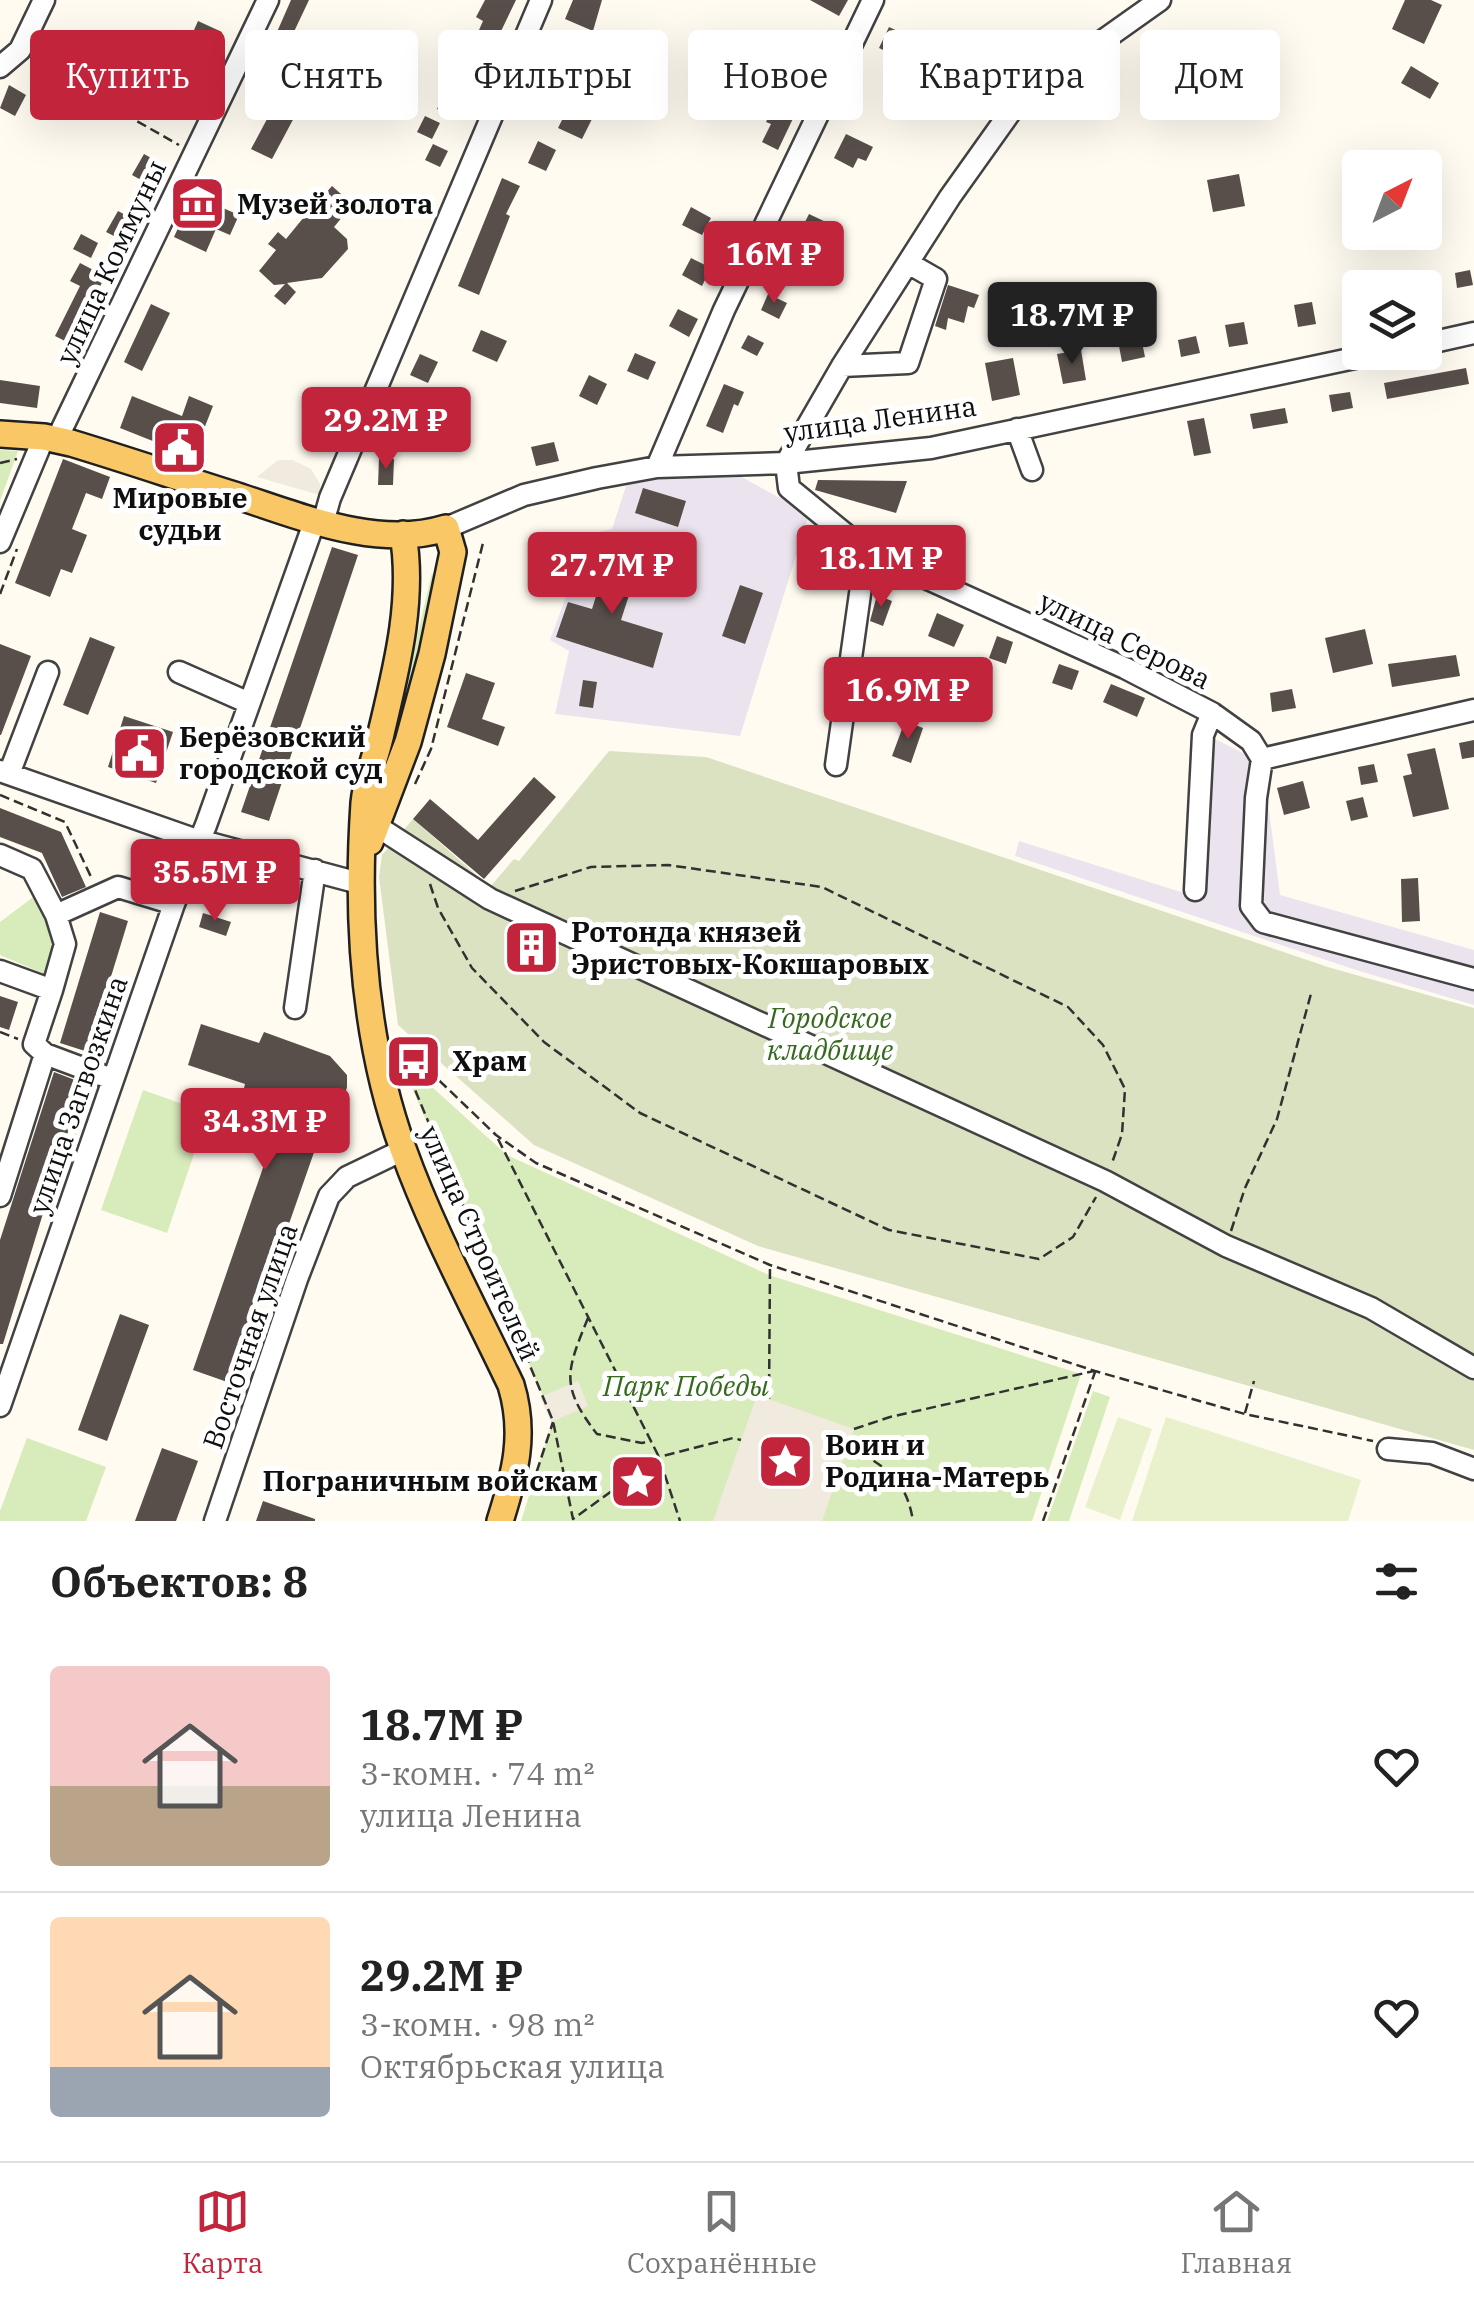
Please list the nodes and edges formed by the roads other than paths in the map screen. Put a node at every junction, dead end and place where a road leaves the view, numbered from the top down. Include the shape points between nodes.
1 (44, 0) edge
2 (268, 0) edge
3 (541, 0) edge
4 (873, 0) edge
5 (1160, 0) edge
6 (0, 67) edge
7 (908, 262) junction
8 (1474, 334) edge
9 (1442, 341) edge
10 (1342, 361) edge
11 (842, 366) junction
12 (1018, 429) junction
13 (0, 434) edge
14 (51, 438) junction
15 (786, 463) junction
16 (656, 468) junction
17 (1032, 470) dead end
18 (318, 522) junction
19 (446, 528) junction
20 (404, 534) junction
21 (0, 542) edge
22 (866, 552) junction
23 (48, 672) dead end
24 (179, 672) dead end
25 (249, 703) junction
26 (1474, 710) edge
27 (1212, 712) junction
28 (382, 729) junction
29 (408, 742) junction
30 (1262, 759) junction
31 (836, 765) dead end
32 (4, 773) edge
33 (375, 825) junction
34 (200, 840) junction
35 (0, 855) edge
36 (315, 870) junction
37 (360, 877) junction
38 (1195, 890) dead end
39 (174, 904) junction
40 (56, 916) junction
41 (0, 971) edge
42 (1474, 980) edge
43 (52, 990) junction
44 (295, 1008) dead end
45 (45, 1054) junction
46 (112, 1079) junction
47 (403, 1150) junction
48 (0, 1196) edge
49 (1474, 1368) edge
50 (4, 1380) edge
51 (0, 1406) edge
52 (1381, 1445) road end
53 (1474, 1469) edge
54 (215, 1521) edge
55 (500, 1521) edge

1 - 6 street via 17,53
2 - 14 street, улица Коммуны
3 - 18 street, улица Загвозкина
4 - 16 street
5 - 7 street via 1019,100
7 - 11 street
7 - 11 street via 936,279 908,364
8 - 9 street
10 - 12 street, улица Ленина
11 - 15 street
12 - 15 street, улица Ленина via 931,448
12 - 17 street
13 - 14 main road
14 - 18 main road
14 - 21 street, улица Коммуны
15 - 16 street, улица Ленина
15 - 22 street, улица Серова via 789,488
16 - 19 street, улица Ленина via 524,495
18 - 20 main road
18 - 25 street, улица Загвозкина
19 - 20 main road
19 - 29 main road via 453,552
20 - 28 main road via 408,600
22 - 27 street, улица Серова
22 - 31 street
23 - 32 street
24 - 25 street
25 - 34 street, улица Загвозкина
26 - 30 street
27 - 30 street, улица Серова via 1251,740
27 - 38 street via 1203,735
28 - 29 main road via 388,744
28 - 37 main road via 364,798
29 - 33 main road
30 - 42 street via 1251,906 1263,922
32 - 34 street
33 - 37 main road
33 - 49 street via 490,899 1105,1180 1226,1246 1371,1308
34 - 36 street
34 - 39 street, улица Загвозкина
35 - 40 street via 32,869
36 - 37 street
36 - 44 street
37 - 47 main road, улица Строителей via 374,1038
39 - 40 street via 118,887
39 - 46 street, улица Загвозкина
40 - 43 street via 66,944
41 - 43 street
43 - 45 street via 34,1044
45 - 46 street
45 - 48 street
46 - 50 street, улица Загвозкина
47 - 54 street, Восточная улица via 346,1177 329,1196
47 - 55 main road, улица Строителей via 517,1405 519,1450
50 - 51 street, улица Загвозкина
52 - 53 street

